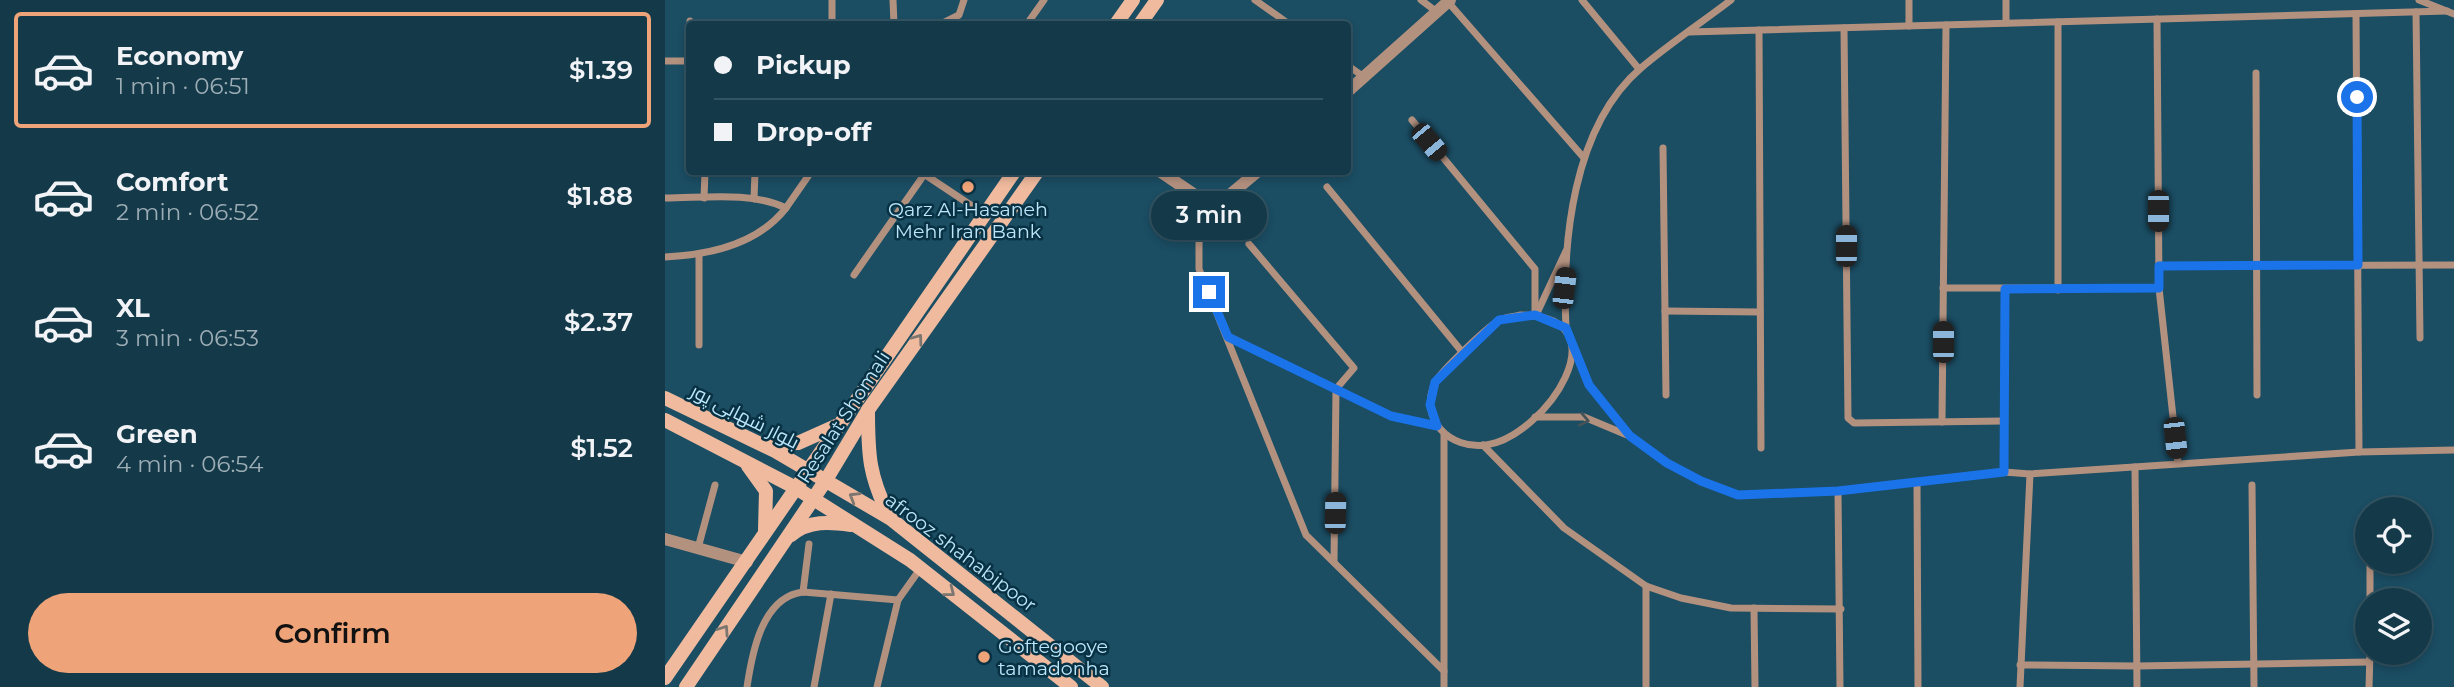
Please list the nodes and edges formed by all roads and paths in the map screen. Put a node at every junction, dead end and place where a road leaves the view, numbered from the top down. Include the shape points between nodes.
1 (832, 0) edge
2 (893, 0) edge
3 (964, 0) edge
4 (1044, 0) edge
5 (1133, 0) edge
6 (1157, 0) edge
7 (1255, 0) edge
8 (1421, 0) edge
9 (1582, 0) edge
10 (1712, 0) edge
11 (1731, 0) edge
12 (1909, 0) edge
13 (2006, 0) edge
14 (2419, 0) edge
15 (1449, 1) edge
16 (1719, 9) junction
17 (1437, 12) junction
18 (2416, 12) junction
19 (2451, 12) edge
20 (2356, 14) junction
21 (2157, 19) junction
22 (832, 21) edge
23 (894, 21) edge
24 (947, 21) edge
25 (1029, 21) edge
26 (1118, 21) edge
27 (1142, 21) edge
28 (1285, 21) edge
29 (2058, 22) junction
30 (2006, 23) junction
31 (1946, 25) junction
32 (1909, 26) junction
33 (1844, 28) junction
34 (1759, 30) junction
35 (1689, 32) junction
36 (665, 61) edge
37 (686, 61) edge
38 (1351, 68) edge
39 (1640, 69) junction
40 (2256, 73) dead end
41 (1364, 77) junction
42 (1351, 88) edge
43 (1412, 120) dead end
44 (1663, 148) dead end
45 (1584, 158) junction
46 (705, 175) edge
47 (755, 175) edge
48 (809, 175) edge
49 (924, 175) edge
50 (928, 175) edge
51 (1012, 175) edge
52 (1035, 175) edge
53 (1165, 175) edge
54 (1253, 175) edge
55 (1327, 187) dead end
56 (665, 198) edge
57 (704, 198) junction
58 (754, 199) junction
59 (786, 208) junction
60 (1214, 208) junction
61 (985, 215) junction
62 (1000, 225) junction
63 (1249, 244) dead end
64 (1569, 244) junction
65 (699, 255) junction
66 (665, 257) edge
67 (2256, 265) junction
68 (2358, 265) junction
69 (2419, 265) junction
70 (2454, 265) edge
71 (2159, 266) junction
72 (854, 275) dead end
73 (1943, 288) junction
74 (2159, 288) junction
75 (2005, 289) junction
76 (2058, 290) junction
77 (1665, 311) junction
78 (1760, 312) junction
79 (1535, 315) junction
80 (1566, 328) junction
81 (1228, 337) junction
82 (2420, 338) dead end
83 (1571, 341) junction
84 (699, 345) dead end
85 (1463, 353) junction
86 (1336, 389) junction
87 (1666, 395) dead end
88 (2257, 395) dead end
89 (665, 398) edge
90 (868, 410) junction
91 (1535, 417) junction
92 (665, 420) edge
93 (1942, 422) junction
94 (2004, 422) junction
95 (840, 424) junction
96 (1437, 426) junction
97 (1444, 435) junction
98 (1630, 436) junction
99 (757, 443) junction
100 (1483, 446) junction
101 (1761, 448) dead end
102 (2454, 450) edge
103 (2359, 452) junction
104 (740, 457) junction
105 (2178, 463) junction
106 (2135, 467) junction
107 (807, 470) junction
108 (2004, 472) junction
109 (2030, 474) junction
110 (825, 480) junction
111 (1917, 482) junction
112 (715, 485) dead end
113 (2252, 485) dead end
114 (796, 488) junction
115 (1838, 491) junction
116 (813, 498) junction
117 (891, 519) junction
118 (856, 526) junction
119 (765, 534) junction
120 (665, 540) edge
121 (785, 540) junction
122 (809, 544) dead end
123 (698, 548) junction
124 (747, 562) junction
125 (1334, 562) junction
126 (921, 568) junction
127 (1646, 586) junction
128 (803, 592) junction
129 (831, 594) junction
130 (898, 600) junction
131 (1755, 608) junction
132 (1841, 609) junction
133 (2355, 662) edge
134 (2254, 664) junction
135 (2020, 665) junction
136 (2369, 665) edge
137 (2137, 666) junction
138 (1444, 671) junction
139 (665, 678) edge
140 (686, 687) edge
141 (747, 687) edge
142 (814, 687) edge
143 (877, 687) edge
144 (1071, 687) edge
145 (1102, 687) edge
146 (1444, 687) edge
147 (1646, 687) edge
148 (1755, 687) edge
149 (1840, 687) edge
150 (1918, 687) edge
151 (2020, 687) edge
152 (2137, 687) edge
153 (2254, 687) edge
154 (2369, 687) edge

1 - 22 street
2 - 23 street
3 - 24 street via 958,15
4 - 25 street
5 - 26 main road
6 - 27 main road
7 - 28 street
8 - 17 street
9 - 39 street
10 - 16 street
11 - 16 street
12 - 32 street
13 - 30 street
14 - 19 street
15 - 17 street
15 - 45 street
16 - 35 street
17 - 41 street
18 - 19 street
18 - 20 street
18 - 69 street
20 - 21 street
20 - 68 street
21 - 29 street
21 - 71 street
29 - 30 street
29 - 76 street
30 - 31 street
31 - 32 street
31 - 73 street
32 - 33 street
33 - 34 street
33 - 93 street via 1848,418 1854,423
34 - 35 street
34 - 78 street
35 - 39 street
36 - 37 street
38 - 41 street
39 - 45 street via 1616,96
40 - 67 street
41 - 42 street
43 - 79 street via 1535,269
44 - 77 street
45 - 64 street
46 - 57 street
47 - 58 street
48 - 59 street
49 - 72 street
50 - 61 street
51 - 61 main road, Resalat Shomali
52 - 62 main road, Resalat Shomali
53 - 60 street
54 - 60 street
55 - 85 street
56 - 57 street
57 - 58 street
58 - 59 street
59 - 65 street via 754,236
60 - 81 street via 1199,242 1199,269
61 - 62 main road
61 - 95 main road, Resalat Shomali
90 -> 62 main road, Resalat Shomali
63 - 86 street via 1354,369
64 - 79 street
64 - 80 street
65 - 66 street
65 - 84 street
67 - 68 street
67 - 71 street
67 - 88 street
68 - 69 street
68 - 103 street
69 - 70 street
69 - 82 street
71 - 74 street
73 - 75 street
73 - 93 street
74 - 76 street
74 - 105 street
75 - 76 street
75 - 94 street
77 - 78 street
77 - 87 street
78 - 101 street
79 - 80 street
79 - 85 street via 1499,320
80 - 83 street
81 - 86 street
81 - 125 street via 1306,535
83 - 91 street via 1571,366 1562,388
83 - 98 street via 1589,385
85 - 96 street via 1435,382 1430,405
86 - 96 street via 1391,416
86 - 125 street
89 - 99 main road, بلوار شهابی پور
90 - 110 main road, Resalat Shomali
90 - 117 main road via 874,487
91 -> 98 street via 1584,417
91 - 100 street via 1499,442
92 - 104 main road, بلوار شهابی پور
93 - 94 street
94 - 108 street
95 - 99 main road via 798,443
95 - 107 main road, Resalat Shomali
96 - 97 street
97 - 100 street
97 - 138 street
98 - 115 street via 1667,463 1738,495
99 - 107 main road, بلوار شهابی پور
100 - 127 street via 1564,528
102 - 103 street
103 - 105 street
104 - 114 main road, بلوار شهابی پور
104 - 119 main road via 766,491
105 - 106 street
106 - 109 street
106 - 137 street
107 - 110 main road, بلوار شهابی پور
107 - 114 main road, Resalat Shomali
108 - 109 street
108 - 111 street
109 - 135 street
110 - 116 main road, Resalat Shomali
117 -> 110 main road, afrooz shahabipoor
111 - 115 street
111 - 150 street
112 - 123 street
113 - 134 street
114 - 116 main road, بلوار شهابی پور
114 - 119 main road, Resalat Shomali
115 - 132 street
116 - 118 main road, afrooz shahabipoor
116 - 121 main road, Resalat Shomali
117 - 145 main road, afrooz shahabipoor
118 - 121 main road via 811,524
118 - 126 main road, afrooz shahabipoor
119 - 124 main road, Resalat Shomali
120 - 123 street
140 -> 121 main road, Resalat Shomali
122 - 128 street
123 - 124 street
124 - 139 main road, Resalat Shomali
125 - 138 street
126 - 130 street
126 -> 144 main road, afrooz shahabipoor
127 - 131 street via 1681,598
127 - 147 street
128 - 129 street
128 - 141 street via 781,599 766,622 754,649
129 - 130 street
129 - 142 street
130 - 143 street
131 - 132 street
131 - 148 street
132 - 149 street
133 - 134 street
134 - 137 street
134 - 153 street
135 - 137 street
135 - 151 street
136 - 154 street
137 - 152 street
138 - 146 street

